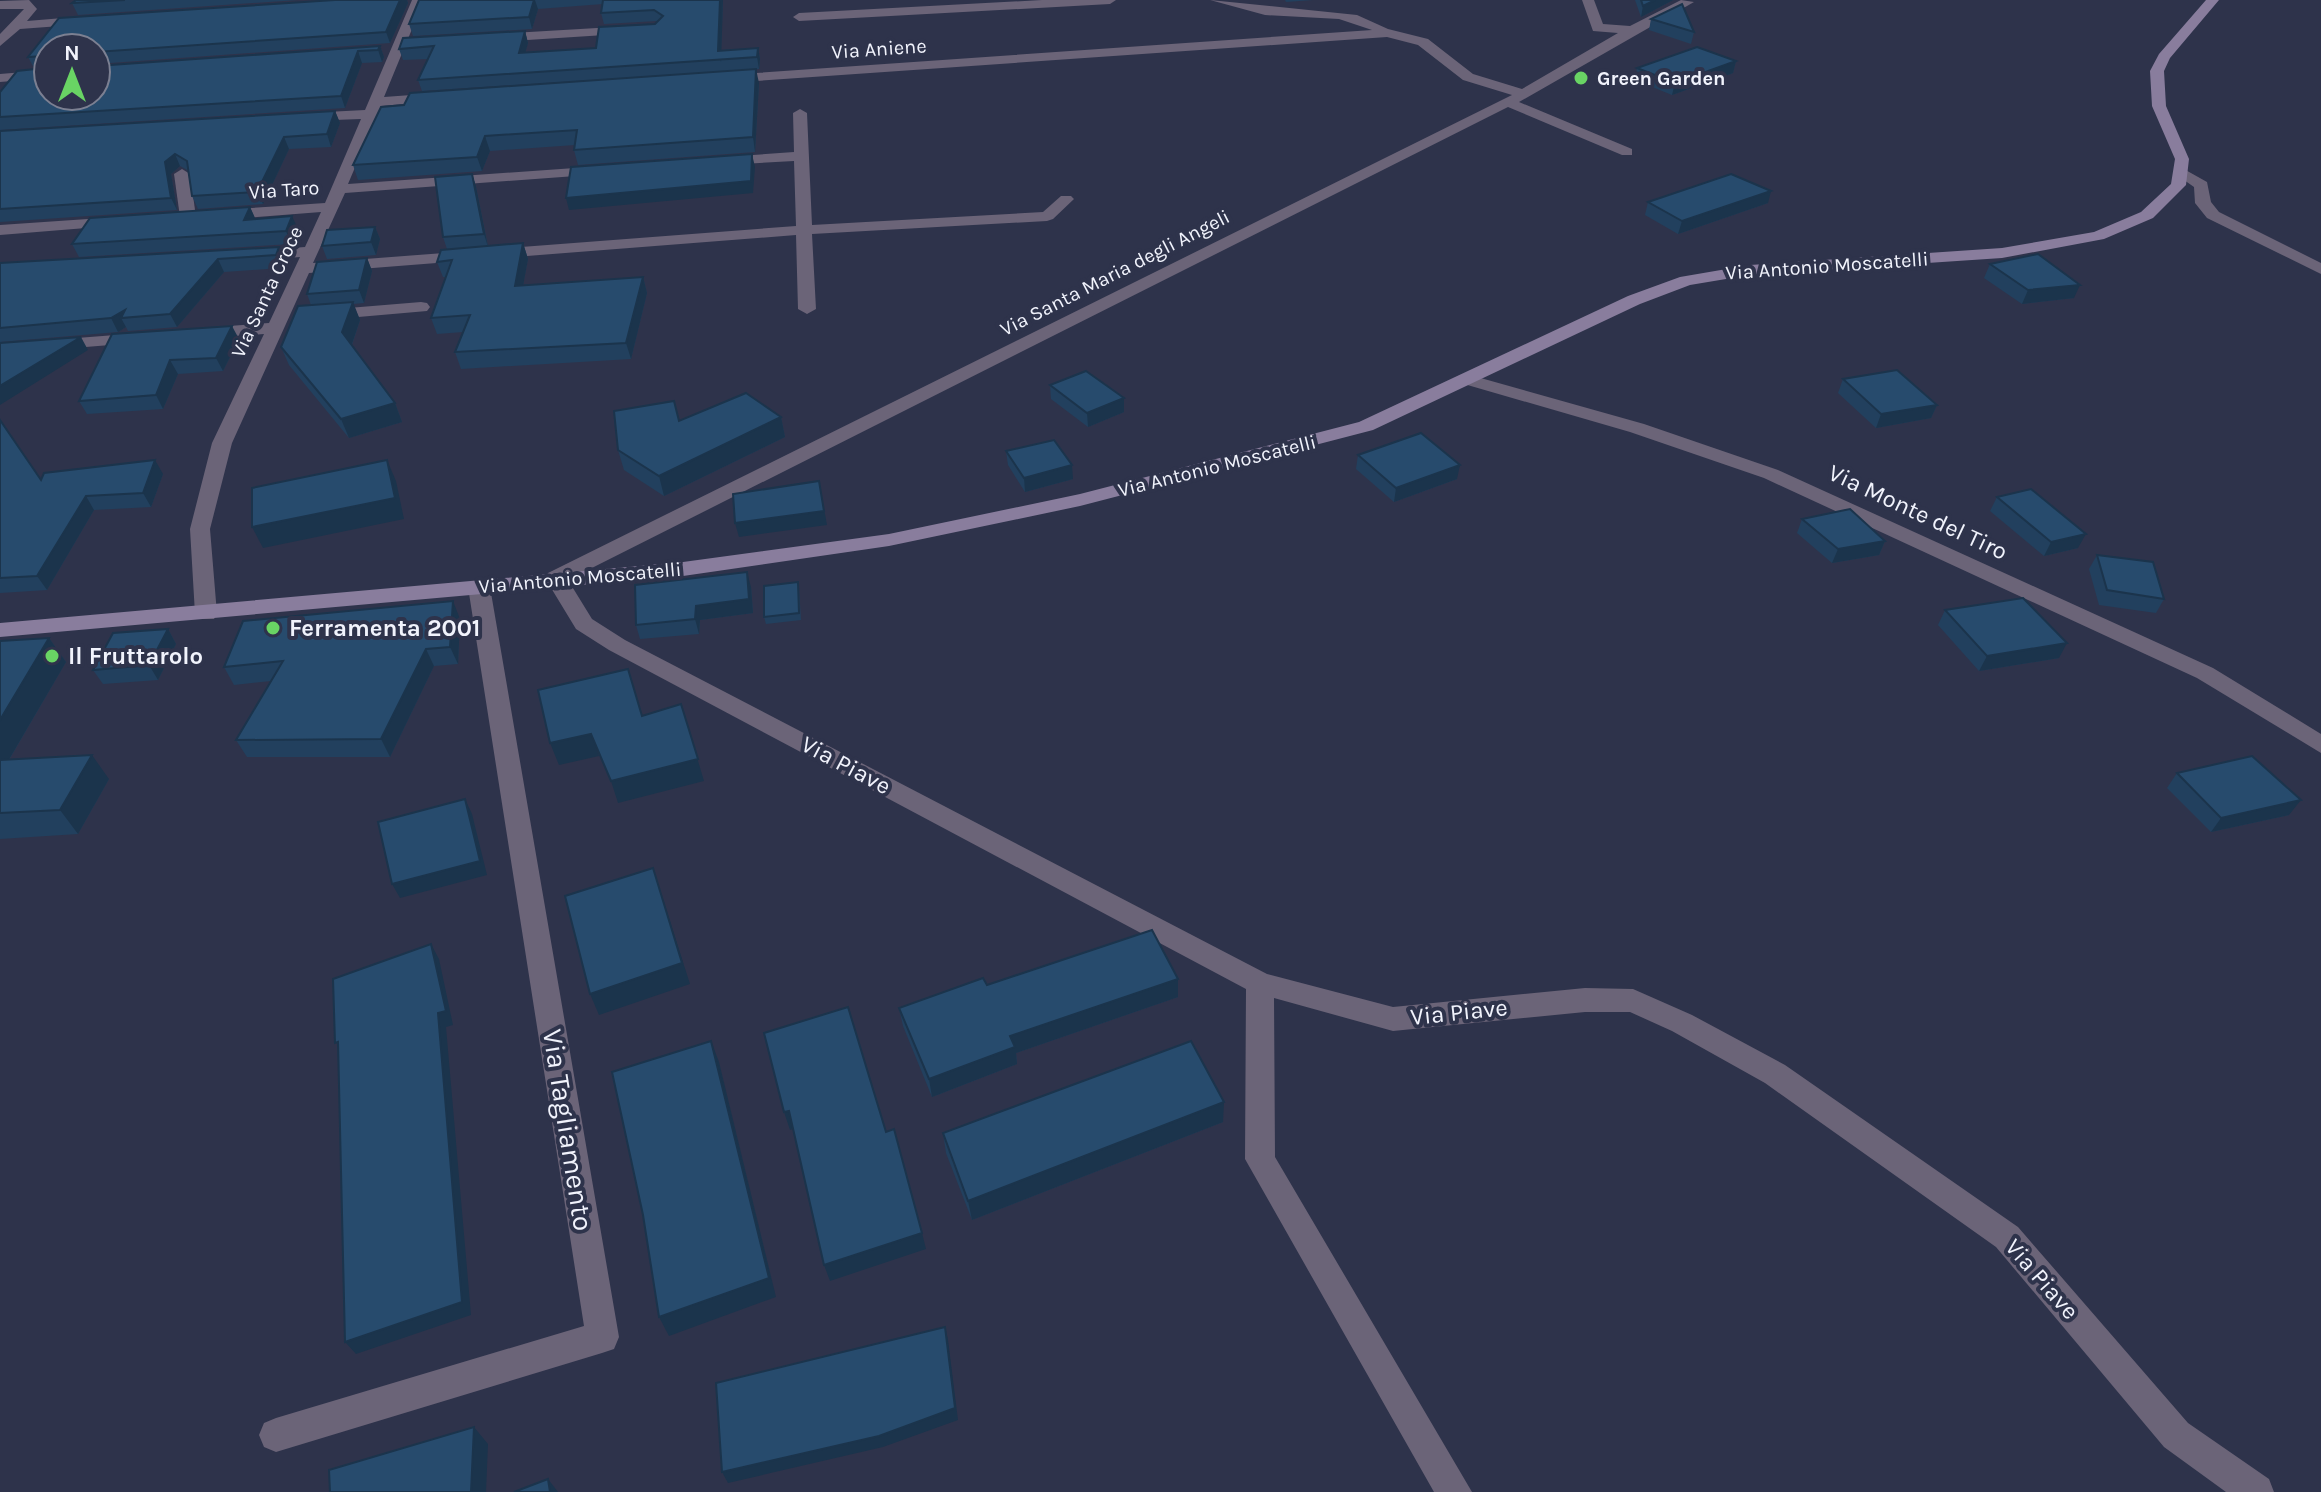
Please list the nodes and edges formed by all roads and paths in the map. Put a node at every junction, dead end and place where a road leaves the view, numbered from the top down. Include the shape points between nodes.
1 (418, 0) edge
2 (1110, 0) edge
3 (1216, 0) edge
4 (1588, 0) edge
5 (1687, 0) edge
6 (2213, 0) edge
7 (0, 5) edge
8 (799, 17) dead end
9 (97, 19) edge
10 (18, 25) junction
11 (642, 29) edge
12 (1632, 30) junction
13 (1387, 33) junction
14 (474, 39) edge
15 (0, 42) edge
16 (32, 75) edge
17 (0, 78) edge
18 (708, 80) edge
19 (1524, 94) junction
20 (453, 97) edge
21 (1507, 102) junction
22 (371, 108) junction
23 (800, 113) dead end
24 (292, 118) edge
25 (1627, 152) dead end
26 (801, 156) junction
27 (709, 162) edge
28 (616, 169) edge
29 (2182, 173) junction
30 (182, 174) edge
31 (338, 189) junction
32 (1066, 199) dead end
33 (331, 207) junction
34 (141, 220) edge
35 (0, 230) edge
36 (804, 230) junction
37 (310, 251) junction
38 (234, 257) edge
39 (301, 269) junction
40 (2321, 269) edge
41 (421, 307) dead end
42 (807, 309) dead end
43 (289, 320) junction
44 (182, 335) edge
45 (152, 337) edge
46 (0, 349) edge
47 (1470, 380) junction
48 (556, 578) junction
49 (479, 587) junction
50 (206, 614) junction
51 (0, 630) edge
52 (2321, 745) edge
53 (1260, 983) junction
54 (276, 1435) dead end
55 (1454, 1492) edge
56 (2256, 1492) edge

1 - 22 street, Via Santa Croce
2 - 8 street, Via Aniene
3 - 13 street, Via Aniene via 1270,12 1339,14
4 - 12 street via 1598,28
5 - 12 street, Via Santa Maria degli Angeli
6 - 29 street via 2157,71 2157,100 2180,151
7 - 10 street via 25,3 31,9
9 - 10 street
10 - 15 street
11 - 14 street
12 - 19 street, Via Santa Maria degli Angeli
13 - 18 street, Via Aniene
13 - 19 street, Via Aniene via 1423,42 1468,77
16 - 17 street
19 - 21 street, Via Santa Maria degli Angeli
20 - 22 street
21 - 25 street
21 - 48 street, Via Santa Maria degli Angeli
22 - 24 street
22 - 31 street, Via Santa Croce
23 - 26 street
26 - 27 street
26 - 36 street
28 - 31 street
29 - 40 street via 2202,185 2203,203 2213,215
29 - 47 street, Via Antonio Moscatelli via 2169,197 2147,215 2098,236 2002,253 1697,278 1643,296
30 - 33 street, Via Taro via 180,218
31 - 33 street, Via Santa Croce
32 - 36 street via 1047,216
33 - 37 street, Via Santa Croce
34 - 35 street
36 - 39 street
36 - 42 street
37 - 38 street
37 - 39 street, Via Santa Croce
39 - 43 street, Via Santa Croce
41 - 43 street
43 - 44 street
43 - 50 street, Via Santa Croce via 222,443 200,529
45 - 46 street
47 - 48 street, Via Antonio Moscatelli via 1392,416 1327,438 1003,518 750,561
47 - 52 street, Via Monte del Tiro via 1677,440 1781,478 2205,673
48 - 49 street, Via Antonio Moscatelli
48 - 53 street, Via Piave via 578,616 617,645
49 - 50 street, Via Antonio Moscatelli
49 - 54 street, Via Tagliamento via 602,1337
50 - 51 street, Via Antonio Moscatelli
53 - 55 street via 1260,1159
53 - 56 street, Via Piave via 1393,1019 1585,1000 1633,1001 1682,1023 1775,1074 2007,1237 2176,1435

